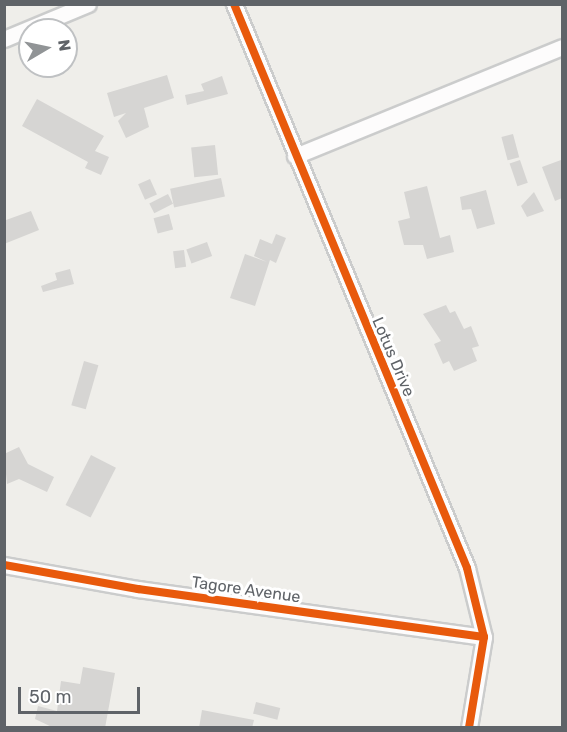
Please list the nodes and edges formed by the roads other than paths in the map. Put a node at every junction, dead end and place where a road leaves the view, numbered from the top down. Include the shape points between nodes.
1 (88, 4) edge
2 (234, 4) edge
3 (4, 39) edge
4 (562, 47) edge
5 (295, 156) junction
6 (4, 565) edge
7 (484, 637) junction
8 (470, 728) edge

1 - 3 street
2 - 5 street, Lotus Drive
4 - 5 street
5 - 7 street, Lotus Drive via 467,568
6 - 7 street, Tagore Avenue via 138,589
7 - 8 street, Lotus Drive

